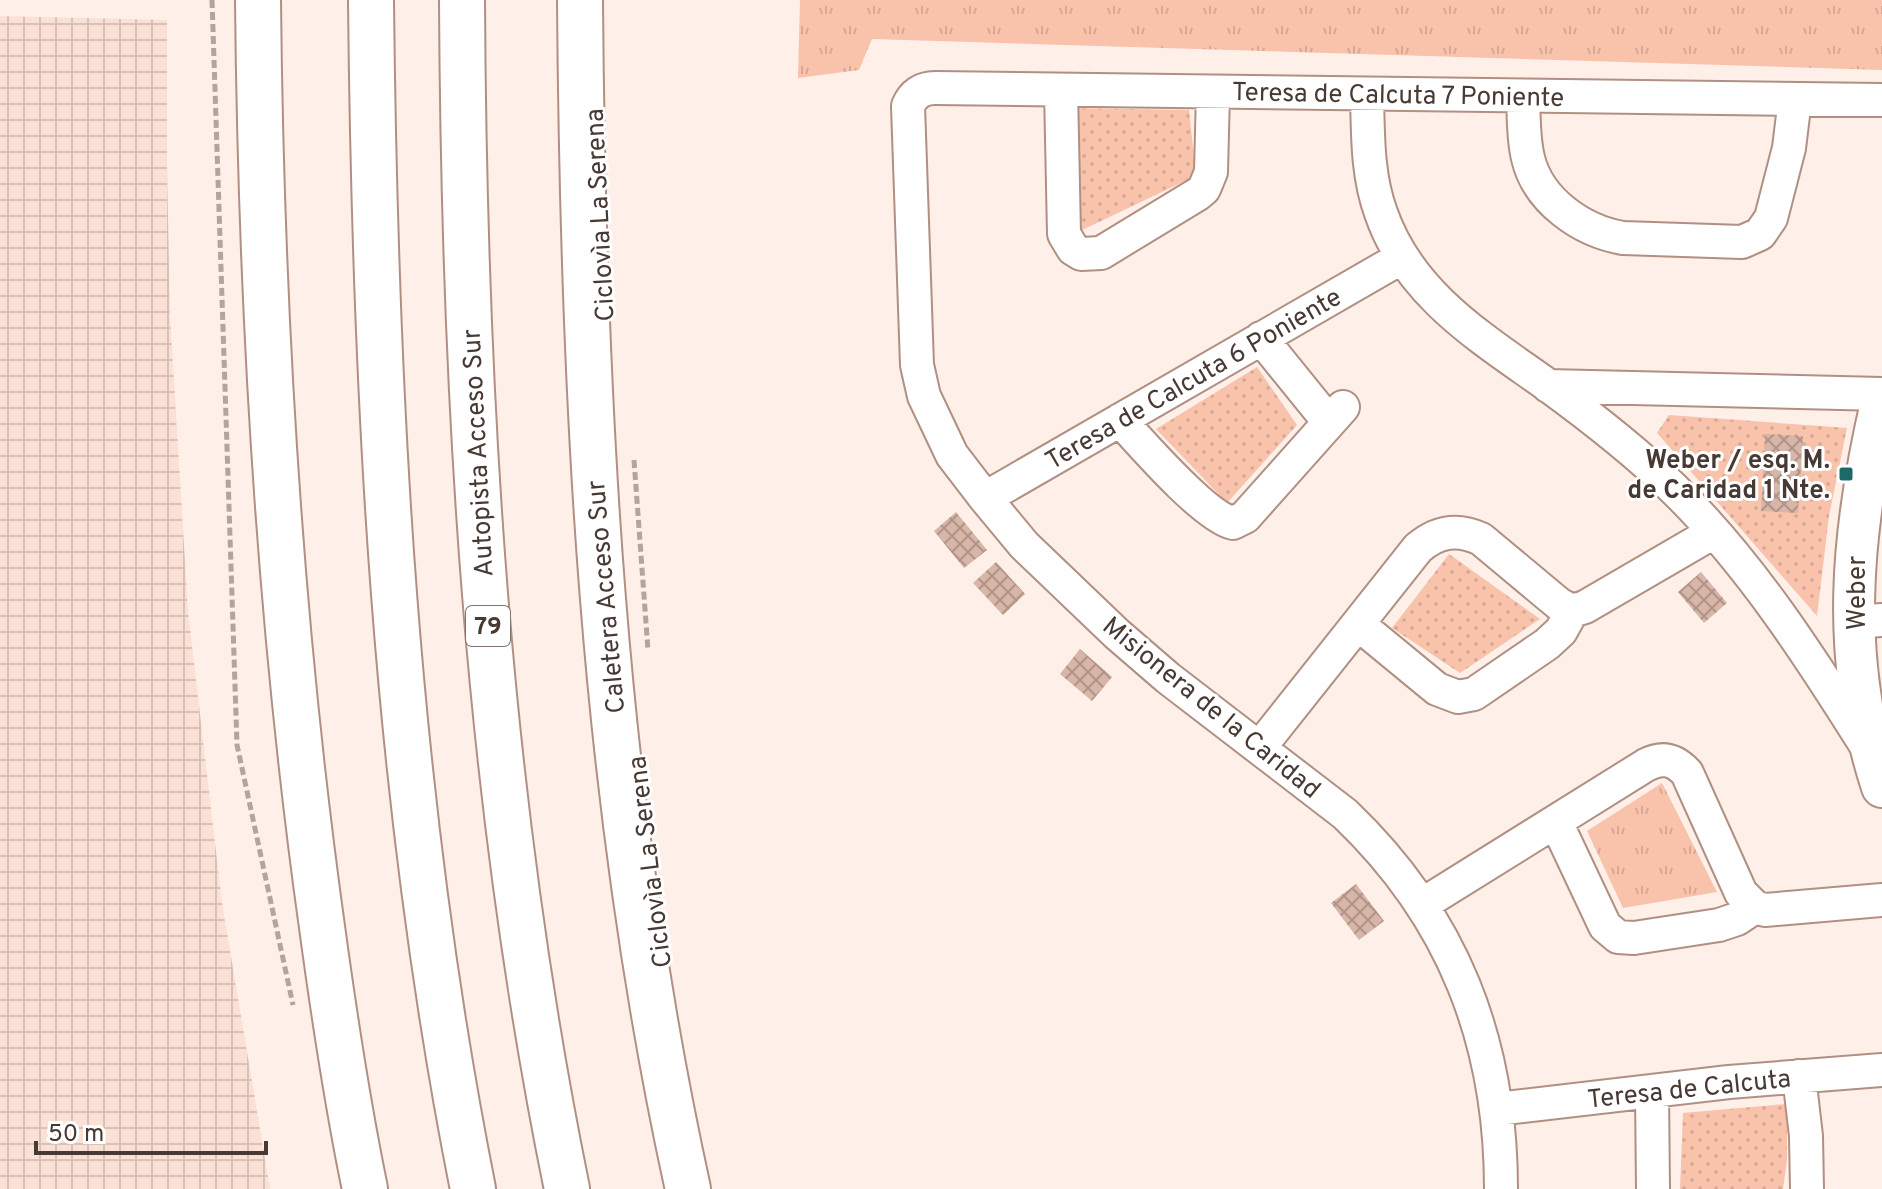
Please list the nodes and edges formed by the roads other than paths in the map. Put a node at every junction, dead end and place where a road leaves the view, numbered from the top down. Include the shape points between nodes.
1 (258, 0) edge
2 (371, 0) edge
3 (462, 0) edge
4 (580, 0) edge
5 (1061, 90) junction
6 (1213, 92) junction
7 (1367, 94) junction
8 (915, 95) joint
9 (1523, 96) junction
10 (1795, 99) junction
11 (1882, 100) edge
12 (1401, 258) junction
13 (1261, 338) junction
14 (1548, 386) junction
15 (1882, 397) edge
16 (1120, 420) junction
17 (1875, 456) edge
18 (985, 498) junction
19 (1714, 532) junction
20 (1572, 611) junction
21 (1868, 621) edge
22 (1358, 624) junction
23 (1260, 747) junction
24 (1876, 770) edge
25 (1556, 822) junction
26 (1882, 900) edge
27 (1423, 904) junction
28 (1755, 907) junction
29 (1882, 1070) edge
30 (1799, 1076) junction
31 (1652, 1091) junction
32 (1497, 1109) junction
33 (365, 1189) edge
34 (473, 1189) edge
35 (567, 1189) edge
36 (688, 1189) edge
37 (1501, 1189) edge
38 (1653, 1189) edge
39 (1807, 1189) edge

1 - 33 main road via 272,402 294,696 330,982
2 - 34 main road via 374,238 396,620 435,973
3 - 35 main road, Autopista Acceso Sur / 79 via 471,385 494,702 533,1008
4 - 36 main road, Caletera Acceso Sur via 584,290 606,630 640,916
5 - 6 street, Teresa de Calcuta 7 Poniente
5 - 6 street via 1064,234 1073,249 1091,255 1204,189 1211,172
5 - 8 street, Teresa de Calcuta 7 Poniente via 928,88
6 - 7 street, Teresa de Calcuta 7 Poniente
7 - 9 street, Teresa de Calcuta 7 Poniente
7 - 12 street via 1374,188
8 - 18 street, Misionera de la Caridad via 907,114 917,365 937,426
9 - 10 street, Teresa de Calcuta 7 Poniente
9 - 10 street via 1532,170 1541,187 1578,223 1623,238 1742,242 1760,234 1771,218
10 - 11 street, Teresa de Calcuta 7 Poniente
12 - 13 street, Teresa de Calcuta 6 Poniente
12 - 14 street via 1462,324
13 - 16 street, Teresa de Calcuta 6 Poniente
13 - 16 street via 1336,415 1245,517 1233,523 1222,519
14 - 15 street
14 - 19 street via 1670,485
15 - 17 street, Weber
16 - 18 street, Teresa de Calcuta 6 Poniente
17 - 21 street, Weber via 1856,541
18 - 23 street, Misionera de la Caridad via 1024,545 1117,634
19 - 20 street
19 - 24 street via 1796,638
20 - 22 street via 1547,644 1474,694 1458,697 1437,689
20 - 22 street via 1481,539 1454,532 1418,548
21 - 24 street, Weber via 1858,669
22 - 23 street
23 - 27 street, Misionera de la Caridad via 1369,837
25 - 27 street
25 - 28 street via 1605,926 1618,937 1719,925
25 - 28 street via 1646,765 1671,761 1687,773 1741,893
26 - 28 street via 1776,910
27 - 32 street, Misionera de la Caridad via 1470,1001
29 - 30 street, Teresa de Calcuta
30 - 31 street, Teresa de Calcuta
30 - 39 street
31 - 32 street, Teresa de Calcuta
31 - 38 street
32 - 37 street, Misionera de la Caridad

